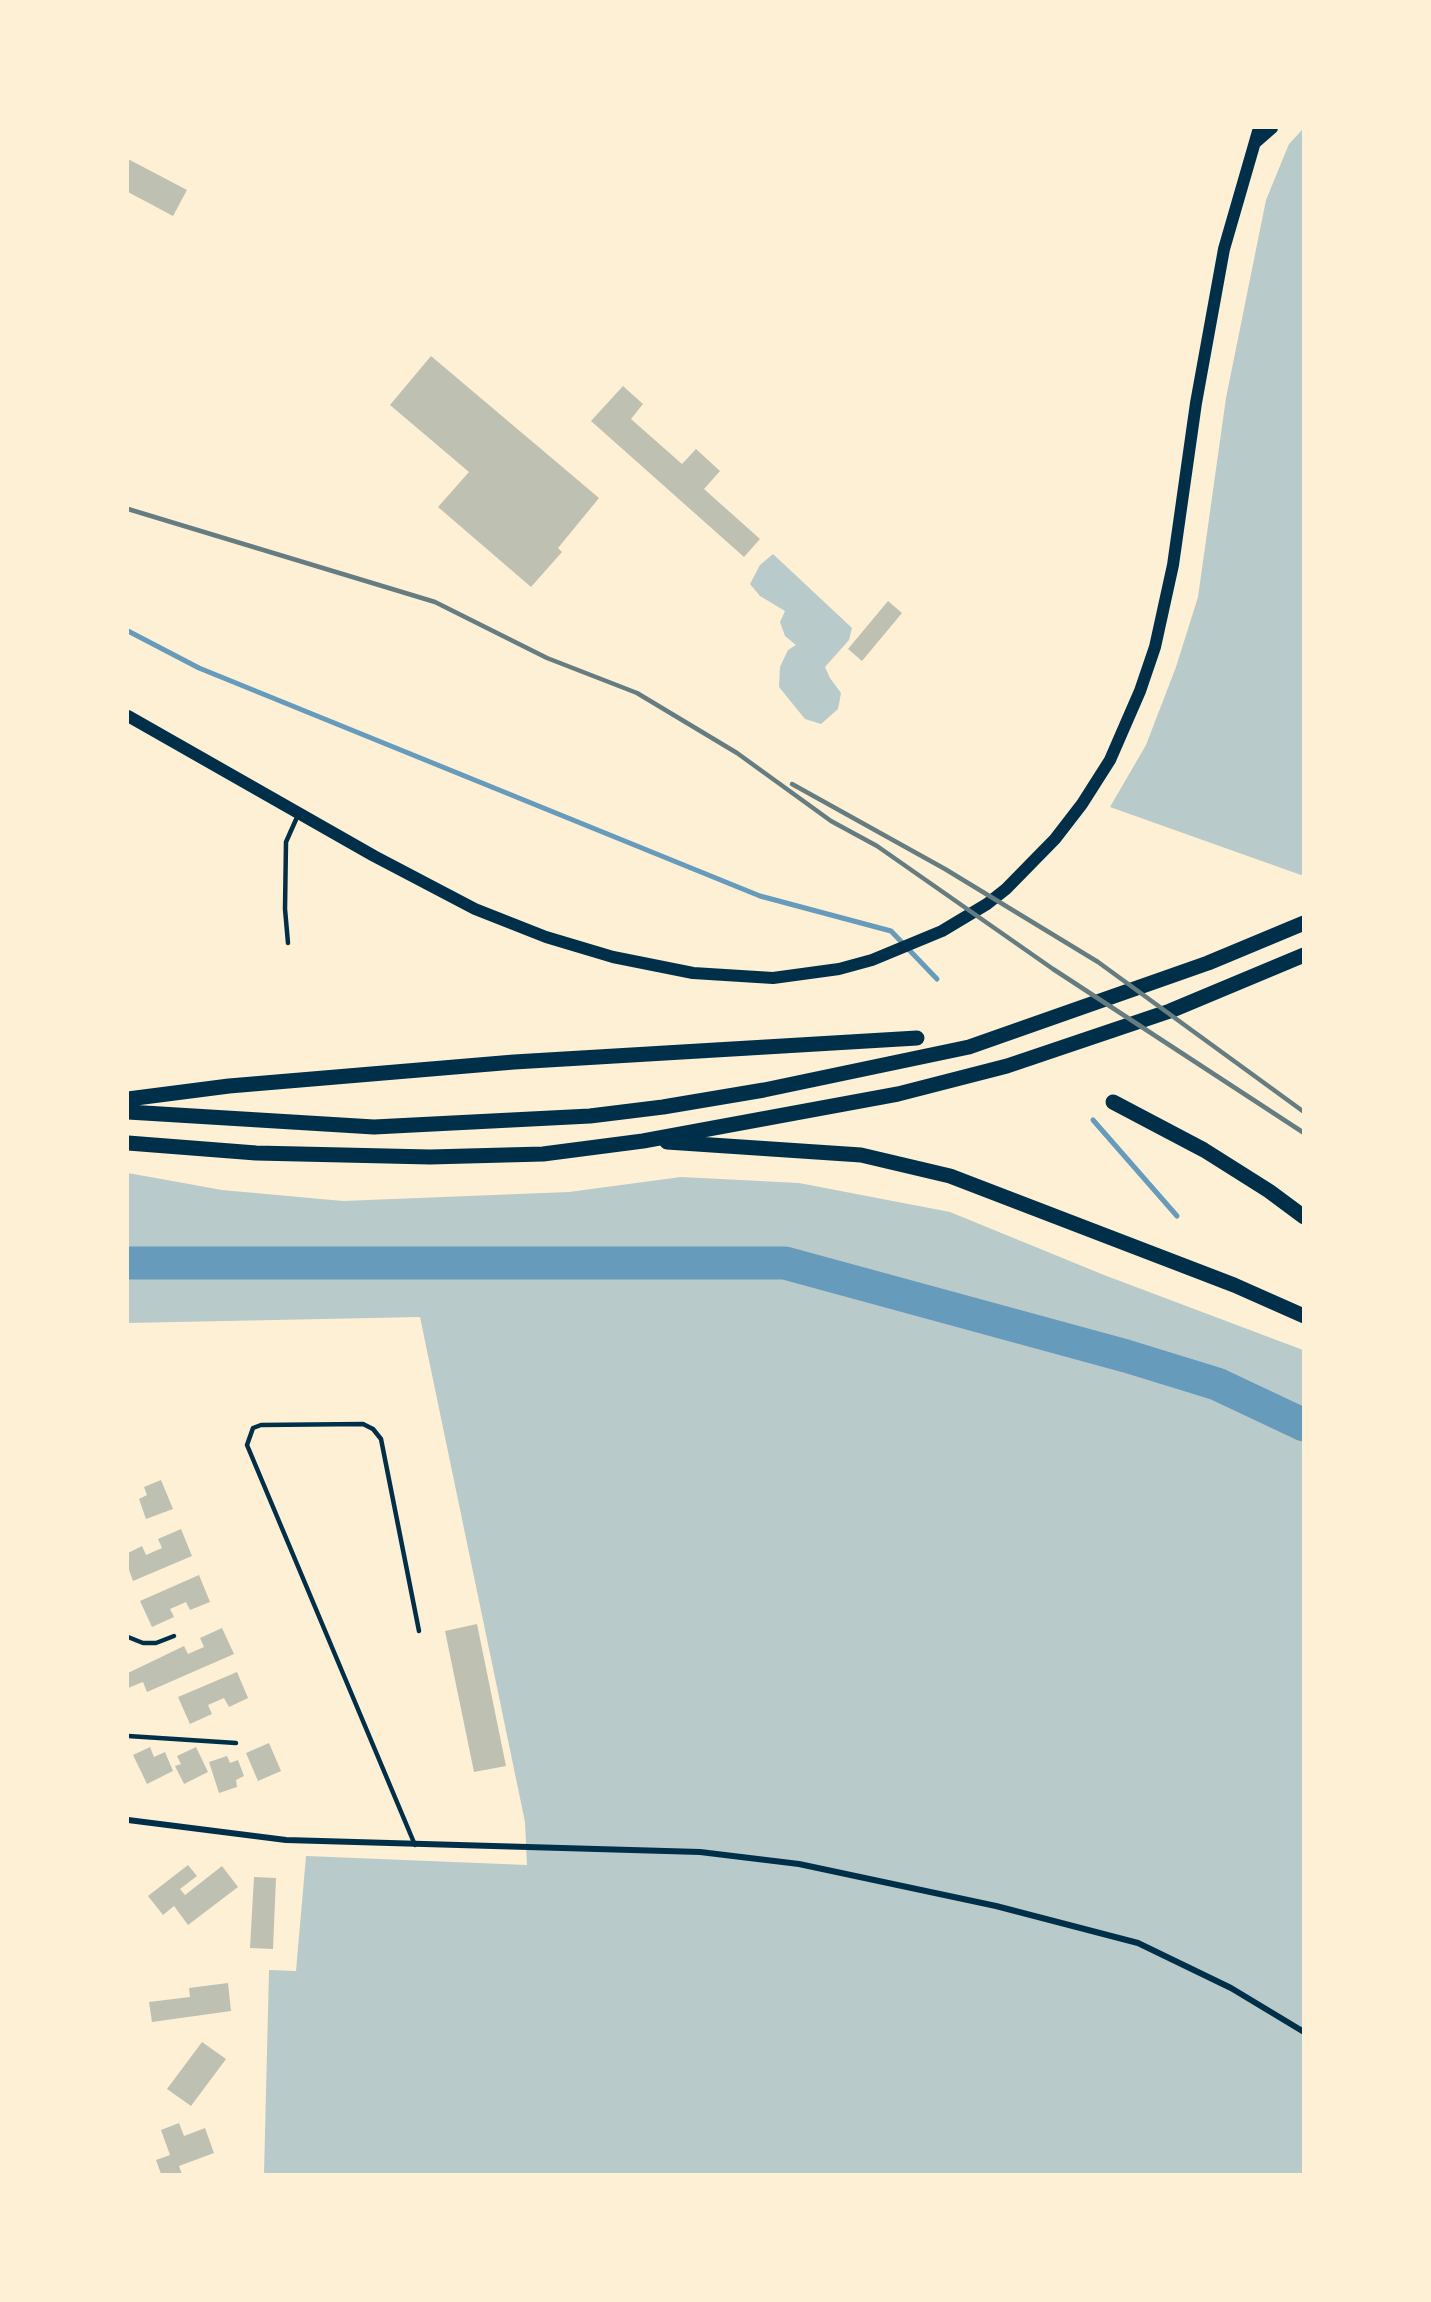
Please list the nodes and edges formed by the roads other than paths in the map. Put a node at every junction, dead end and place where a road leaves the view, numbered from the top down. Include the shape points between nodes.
1 (1259, 128) edge
2 (1272, 128) edge
3 (1256, 142) junction
4 (128, 716) edge
5 (299, 813) junction
6 (1304, 923) edge
7 (288, 943) dead end
8 (1304, 955) edge
9 (917, 1038) dead end
10 (128, 1099) edge
11 (1113, 1102) dead end
12 (128, 1112) edge
13 (643, 1141) junction
14 (128, 1143) edge
15 (1304, 1217) edge
16 (1304, 1316) edge
17 (419, 1631) dead end
18 (174, 1636) dead end
19 (128, 1637) edge
20 (128, 1736) edge
21 (236, 1743) dead end
22 (128, 1820) edge
23 (415, 1845) junction
24 (1304, 2032) edge

1 - 3 main road
2 - 3 main road
3 - 5 main road via 1224,249 1173,565 1155,647 1140,691 1110,760 1082,804 1055,839 1006,889 978,909 910,946 839,969 773,978 677,971 546,937 475,909
4 - 5 main road
5 - 7 lane via 286,842
6 - 12 main road via 1208,963 969,1047 663,1107 590,1116 374,1127
8 - 13 main road via 1170,1011 1007,1066 898,1094
9 - 10 main road via 502,1063 229,1086
11 - 15 main road via 1204,1150
13 - 14 main road via 543,1154 430,1157 256,1153
13 - 16 main road via 861,1155 950,1176
17 - 23 lane via 381,1439 373,1429 363,1424 253,1428 247,1445
18 - 19 lane via 156,1643
20 - 21 lane
22 - 23 street via 286,1840
23 - 24 street via 700,1852 799,1864 996,1906 1138,1943 1231,1988

